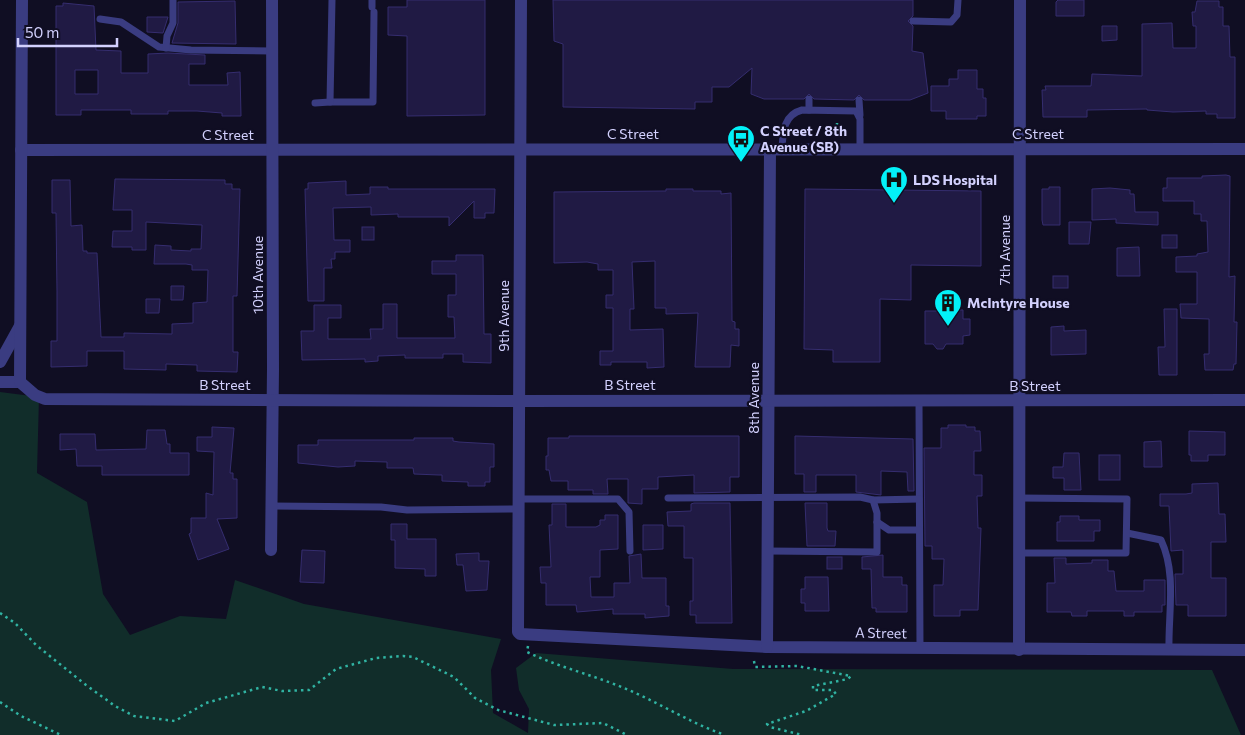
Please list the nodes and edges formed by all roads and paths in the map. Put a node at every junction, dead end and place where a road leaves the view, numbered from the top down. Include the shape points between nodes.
1 (22, 0) edge
2 (173, 0) edge
3 (272, 0) edge
4 (332, 0) edge
5 (520, 0) edge
6 (958, 0) edge
7 (1020, 0) edge
8 (373, 7) edge
9 (100, 19) dead end
10 (913, 21) dead end
11 (166, 48) junction
12 (272, 51) junction
13 (809, 99) dead end
14 (859, 100) dead end
15 (330, 102) junction
16 (315, 103) dead end
17 (809, 110) junction
18 (860, 116) junction
19 (837, 122) dead end
20 (837, 132) dead end
21 (776, 149) junction
22 (860, 149) junction
23 (1020, 149) junction
24 (1245, 149) edge
25 (21, 150) junction
26 (272, 150) junction
27 (520, 150) junction
28 (20, 326) junction
29 (0, 362) edge
30 (0, 382) edge
31 (20, 382) junction
32 (769, 400) junction
33 (1020, 400) junction
34 (1245, 400) edge
35 (272, 401) junction
36 (520, 401) junction
37 (919, 401) junction
38 (768, 496) junction
39 (668, 498) dead end
40 (1020, 498) junction
41 (919, 499) junction
42 (873, 500) junction
43 (519, 504) junction
44 (272, 506) junction
45 (877, 522) junction
46 (919, 530) junction
47 (1127, 533) junction
48 (270, 550) dead end
49 (630, 551) dead end
50 (768, 551) junction
51 (1020, 553) junction
52 (0, 613) edge
53 (518, 632) joint
54 (528, 645) dead end
55 (767, 647) junction
56 (920, 648) junction
57 (1019, 650) junction
58 (1169, 650) junction
59 (1245, 650) edge
60 (754, 661) dead end
61 (783, 661) dead end
62 (783, 667) junction
63 (0, 702) edge
64 (61, 735) edge
65 (627, 735) edge
66 (725, 735) edge
67 (802, 735) edge

1 - 25 street
2 - 11 lane
3 - 12 street, 10th Avenue
4 - 15 lane
5 - 27 street, 9th Avenue
6 - 10 lane via 957,15 951,22
7 - 23 street, 7th Avenue
8 - 15 lane via 373,102
9 - 11 lane via 121,22 159,47
11 - 12 lane
12 - 26 street, 10th Avenue
13 - 17 lane
14 - 18 lane
15 - 16 lane
17 - 18 lane via 852,111
17 - 21 lane via 795,112 789,117
18 - 22 lane
19 - 20 path
21 - 22 street, C Street
21 - 27 street, C Street
21 - 32 street, 8th Avenue
22 - 23 street, C Street
23 - 24 street, C Street
23 - 33 street, 7th Avenue
25 - 26 street, C Street
25 - 28 street
26 - 27 street, C Street
26 - 35 street, 10th Avenue
27 - 36 street, 9th Avenue
28 - 29 street
28 - 31 street
30 - 31 street
31 - 35 street, B Street via 45,399
32 - 36 street, B Street
32 - 37 street, B Street
32 - 38 street, 8th Avenue
33 - 34 street, B Street
33 - 37 street, B Street
33 - 40 street, 7th Avenue
35 - 36 street, B Street
35 - 44 street, 10th Avenue
36 - 43 street, 9th Avenue
37 - 41 lane
38 - 39 lane
38 - 42 lane via 860,497
38 - 50 street, 8th Avenue
40 - 47 lane via 1126,499
40 - 51 street, 7th Avenue
41 - 42 lane
41 - 46 lane
42 - 45 lane
43 - 44 lane via 407,510
43 - 49 lane via 618,499 629,512
43 - 53 street, 9th Avenue
44 - 48 street, 10th Avenue
45 - 46 lane via 889,530
45 - 50 lane via 877,552
46 - 56 lane
47 - 51 lane via 1126,553
47 - 58 lane via 1161,540 1166,551 1170,569
50 - 55 street, 8th Avenue
51 - 57 street, 7th Avenue
52 - 65 path via 86,685 134,716 174,721 206,703 262,687 309,690 336,669 376,658 404,656 413,657 454,677 475,698 498,710 554,725 603,722
53 - 55 street, A Street via 532,636
54 - 66 path via 528,652 542,659 632,691
55 - 56 street, A Street
56 - 57 street, A Street
57 - 58 street, A Street
58 - 59 street, A Street
60 - 62 path via 755,667
61 - 62 path
62 - 67 path via 797,666 851,676 813,686 813,690 833,690 836,694 806,711 767,724
63 - 64 path

